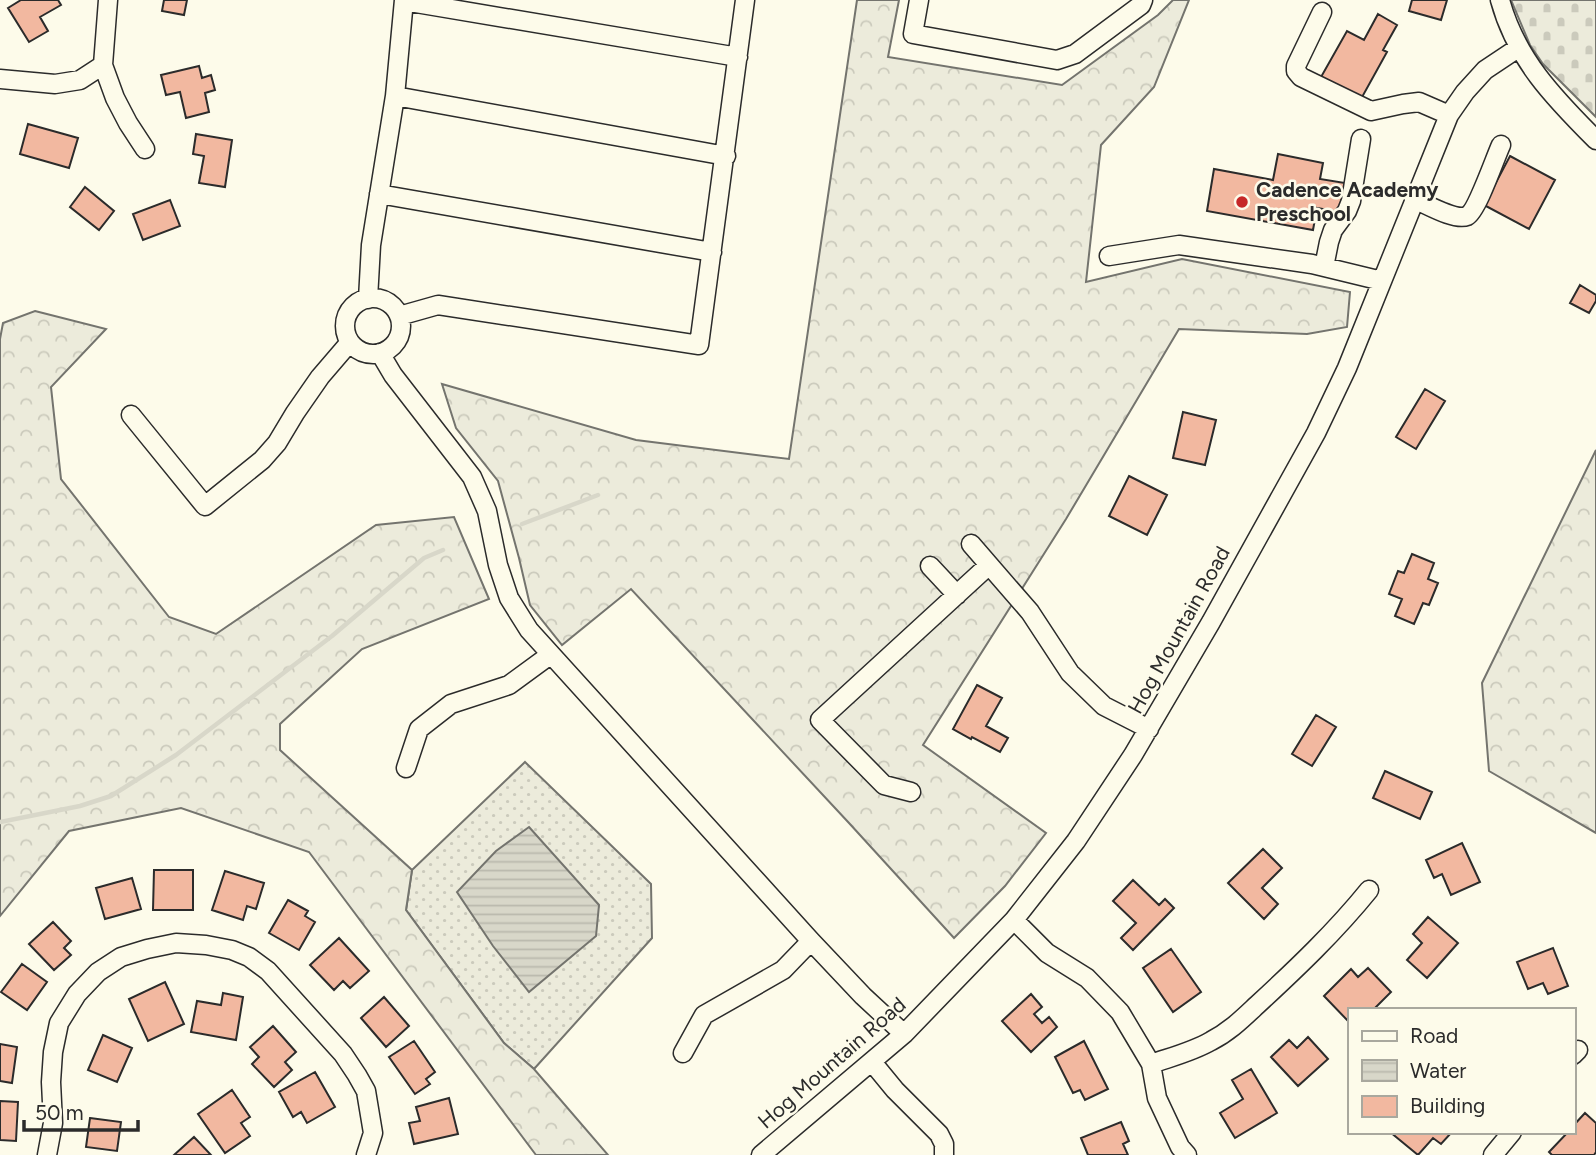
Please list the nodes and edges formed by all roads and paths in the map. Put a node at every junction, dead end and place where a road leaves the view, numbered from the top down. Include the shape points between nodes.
1 (108, 0) edge
2 (745, 0) edge
3 (919, 0) edge
4 (1143, 0) edge
5 (1500, 0) edge
6 (404, 1) edge
7 (1322, 12) dead end
8 (1518, 48) junction
9 (738, 57) junction
10 (103, 65) junction
11 (0, 79) edge
12 (395, 96) junction
13 (1449, 115) junction
14 (1361, 139) dead end
15 (1596, 139) edge
16 (1501, 145) dead end
17 (145, 149) dead end
18 (726, 156) junction
19 (379, 194) junction
20 (1414, 199) junction
21 (712, 252) junction
22 (1109, 256) dead end
23 (1324, 267) junction
24 (1382, 281) junction
25 (368, 299) junction
26 (399, 316) junction
27 (350, 342) junction
28 (380, 353) junction
29 (131, 415) dead end
30 (971, 544) dead end
31 (989, 565) junction
32 (930, 566) dead end
33 (957, 595) junction
34 (551, 654) junction
35 (1149, 729) junction
36 (406, 768) dead end
37 (911, 792) dead end
38 (1368, 890) dead end
39 (1014, 920) junction
40 (811, 941) junction
41 (904, 1034) junction
42 (683, 1053) dead end
43 (872, 1062) junction
44 (1151, 1063) junction
45 (1509, 1134) edge
46 (47, 1155) edge
47 (366, 1155) edge
48 (761, 1155) edge
49 (944, 1155) edge
50 (1187, 1155) edge
51 (1493, 1155) edge

1 - 10 street
2 - 9 street
3 - 4 street via 913,34 1057,60 1076,54
5 - 8 street
6 - 9 street
6 - 12 street
7 - 13 street via 1296,66 1301,77 1371,111 1419,102
8 - 13 street, Hog Mountain Road via 1485,70
8 - 15 street via 1539,79
9 - 18 street
10 - 11 street via 80,80 55,85
10 - 17 street via 115,98
12 - 18 street
12 - 19 street
13 - 20 street, Hog Mountain Road
14 - 23 street via 1352,201 1333,230
16 - 20 street via 1470,214 1448,214
18 - 21 street
19 - 21 street
19 - 25 street
20 - 24 street, Hog Mountain Road
21 - 26 street via 699,345 438,305
22 - 23 street via 1179,245
23 - 24 street
24 - 35 street, Hog Mountain Road via 1316,433
25 - 26 street via 391,304
25 - 27 street via 349,312 345,329
26 - 28 street via 399,338
27 - 28 street via 360,351
27 - 29 street via 320,377 270,452 205,506
28 - 34 street via 472,477 487,512 509,598
30 - 31 street
31 - 33 street
31 - 35 street via 1030,612 1070,673 1104,706
32 - 33 street
33 - 37 street via 820,720 884,785
34 - 36 street via 509,685 452,704 419,729
34 - 40 street
35 - 39 street, Hog Mountain Road via 1076,841
38 - 44 street via 1349,915 1233,1027 1193,1050
39 - 41 street, Hog Mountain Road
39 - 44 street via 1047,953 1087,978 1120,1012
40 - 41 street
40 - 42 street via 783,970 704,1015
41 - 43 street, Hog Mountain Road
43 - 48 street, Hog Mountain Road
43 - 49 street via 939,1134
44 - 50 street via 1157,1098
45 - 51 street
46 - 47 street via 58,1023 77,994 121,957 176,943 206,945 249,957 268,971 343,1054 366,1091 373,1133

